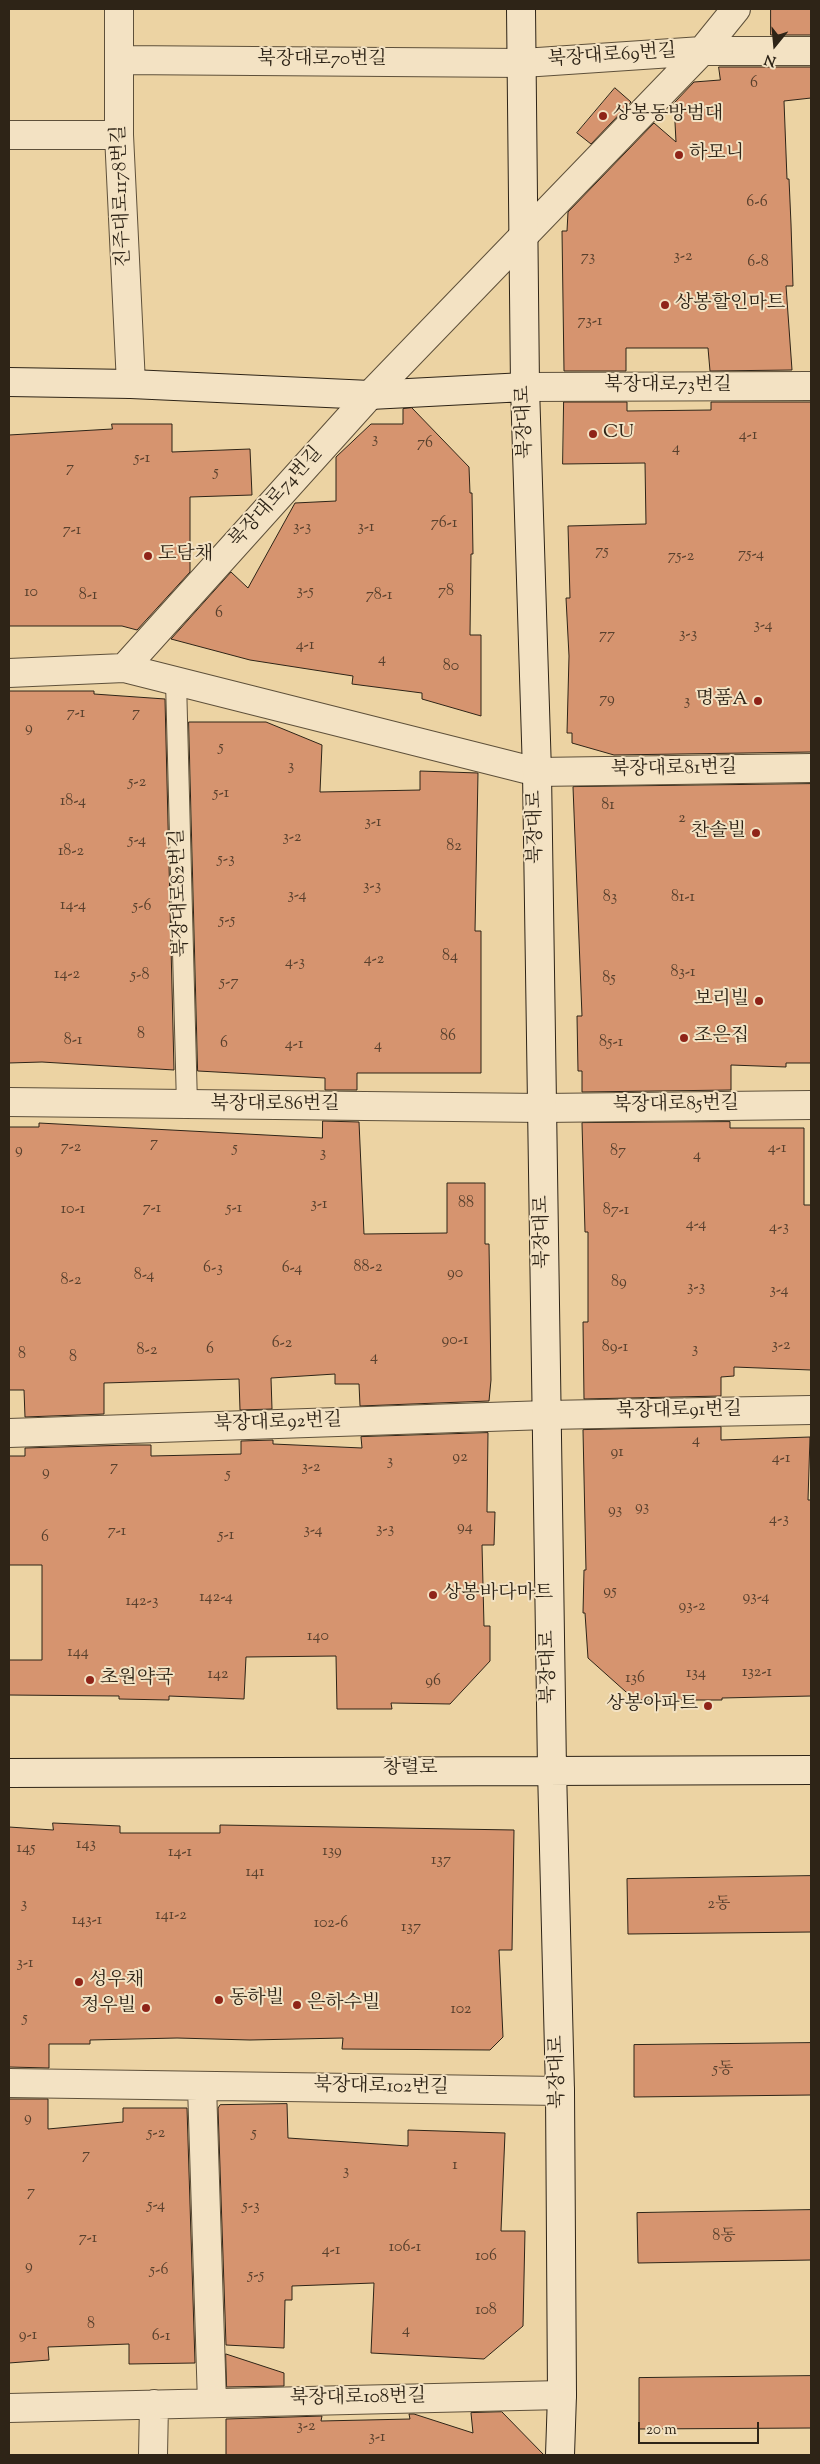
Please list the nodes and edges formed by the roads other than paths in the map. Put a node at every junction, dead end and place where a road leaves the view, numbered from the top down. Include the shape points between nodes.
1 (118, 9) edge
2 (521, 9) edge
3 (736, 9) edge
4 (702, 51) junction
5 (811, 51) edge
6 (120, 60) junction
7 (523, 63) junction
8 (9, 135) edge
9 (119, 135) junction
10 (524, 235) junction
11 (9, 382) edge
12 (131, 384) junction
13 (811, 386) edge
14 (525, 387) junction
15 (370, 395) junction
16 (124, 668) junction
17 (9, 673) edge
18 (176, 681) junction
19 (811, 768) edge
20 (537, 772) junction
21 (9, 1102) edge
22 (187, 1105) junction
23 (811, 1105) edge
24 (542, 1108) junction
25 (811, 1410) edge
26 (547, 1414) junction
27 (9, 1433) edge
28 (552, 1769) junction
29 (811, 1770) edge
30 (9, 1773) edge
31 (9, 2083) edge
32 (202, 2086) junction
33 (560, 2091) junction
34 (562, 2395) junction
35 (212, 2403) junction
36 (154, 2404) junction
37 (9, 2408) edge
38 (153, 2455) edge
39 (560, 2455) edge

1 - 6 street, 진주대로1178번길
2 - 7 street, 북장대로
3 - 4 street, 북장대로69번길
4 - 5 street, 북장대로69번길
4 - 7 street, 북장대로69번길
4 - 10 street, 북장대로74번길
6 - 7 street, 북장대로70번길
6 - 9 street, 진주대로1178번길
7 - 10 street, 북장대로
8 - 9 street
9 - 12 street, 진주대로1178번길
10 - 14 street, 북장대로
10 - 15 street, 북장대로74번길
11 - 12 street
12 - 15 street
13 - 14 street, 북장대로73번길
14 - 15 street
14 - 20 street, 북장대로
15 - 16 street, 북장대로74번길
16 - 17 street
16 - 18 street
18 - 20 street
18 - 22 lane, 북장대로82번길
19 - 20 street, 북장대로81번길
20 - 24 street, 북장대로
21 - 22 street, 북장대로86번길
22 - 24 street, 북장대로86번길
23 - 24 street, 북장대로85번길
24 - 26 street, 북장대로
25 - 26 street, 북장대로91번길
26 - 27 street, 북장대로92번길
26 - 28 street, 북장대로
28 - 29 street, 창렬로
28 - 30 street, 창렬로
28 - 33 street, 북장대로
31 - 32 street, 북장대로102번길
32 - 33 street, 북장대로102번길
32 - 35 street
33 - 34 street, 북장대로
34 - 35 street, 북장대로108번길
34 - 39 street, 북장대로
35 - 36 street, 북장대로108번길
36 - 37 street, 북장대로108번길
36 - 38 street

